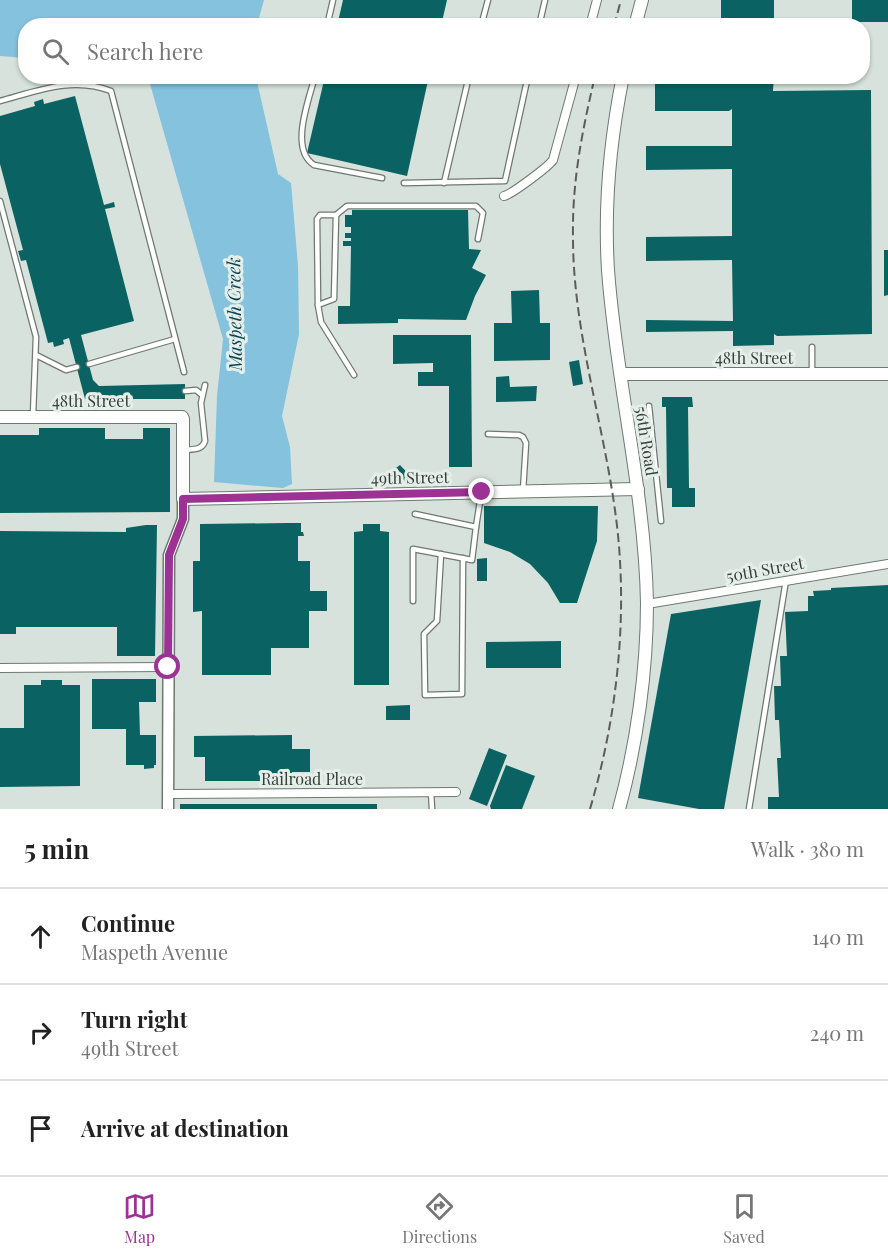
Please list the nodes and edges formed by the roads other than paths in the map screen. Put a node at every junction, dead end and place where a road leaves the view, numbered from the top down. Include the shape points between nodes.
1 (333, 0) edge
2 (488, 0) edge
3 (545, 0) edge
4 (597, 0) edge
5 (642, 0) edge
6 (329, 18) edge
7 (484, 18) edge
8 (541, 18) edge
9 (592, 18) edge
10 (637, 18) edge
11 (67, 84) edge
12 (78, 84) edge
13 (313, 84) edge
14 (467, 84) edge
15 (526, 84) edge
16 (574, 84) edge
17 (622, 84) edge
18 (0, 100) edge
19 (382, 178) dead end
20 (404, 183) dead end
21 (444, 183) junction
22 (504, 196) dead end
23 (0, 201) edge
24 (336, 215) junction
25 (478, 239) dead end
26 (318, 305) junction
27 (175, 339) junction
28 (812, 346) dead end
29 (36, 355) junction
30 (89, 364) dead end
31 (76, 367) dead end
32 (184, 372) dead end
33 (621, 374) junction
34 (812, 374) junction
35 (888, 374) edge
36 (354, 375) dead end
37 (205, 385) dead end
38 (185, 391) dead end
39 (202, 395) junction
40 (649, 406) dead end
41 (33, 416) junction
42 (0, 417) edge
43 (488, 434) dead end
44 (183, 450) junction
45 (638, 489) junction
46 (523, 491) junction
47 (482, 492) junction
48 (183, 499) junction
49 (415, 514) dead end
50 (661, 521) dead end
51 (476, 527) junction
52 (441, 554) junction
53 (463, 558) junction
54 (888, 564) edge
55 (786, 580) junction
56 (413, 601) dead end
57 (647, 604) junction
58 (168, 667) junction
59 (0, 668) edge
60 (431, 792) junction
61 (456, 792) dead end
62 (168, 794) junction
63 (623, 808) edge
64 (168, 809) edge
65 (432, 809) edge
66 (748, 809) edge

1 - 6 lane
2 - 7 lane
3 - 8 lane
4 - 9 street
5 - 10 main road
11 - 18 lane
12 - 27 lane via 111,91
13 - 19 lane via 301,134 306,160 314,165
14 - 21 lane
15 - 21 lane via 505,181
16 - 22 street via 553,160
17 - 33 main road, 56th Road via 610,154 607,222 609,284
20 - 21 lane
23 - 29 lane via 31,315
24 - 25 lane via 347,206 476,206 483,213
24 - 26 lane via 334,299
24 - 26 lane via 320,215 317,219
26 - 36 lane via 321,322
27 - 30 lane
27 - 32 lane
28 - 34 lane
29 - 31 lane via 66,370
29 - 41 lane
33 - 34 main road, 48th Street
33 - 45 main road, 56th Road
34 - 35 main road, 48th Street
37 - 39 lane
38 - 39 lane via 196,390
39 - 44 lane via 204,446
40 - 50 lane
41 - 42 main road, 48th Street
41 - 44 main road, 48th Street via 182,417
43 - 46 lane via 524,437
44 - 48 main road
45 - 46 main road, 49th Street
45 - 57 main road, 56th Road
46 - 47 main road, 49th Street
47 - 48 main road, 49th Street
47 - 51 lane
48 - 58 street via 183,519 169,555
49 - 51 lane
51 - 53 lane via 472,560
52 - 53 lane
52 - 53 lane via 436,621 424,634 425,695 462,694
52 - 56 lane via 413,549
54 - 55 street, 50th Street
55 - 57 street, 50th Street
55 - 66 lane
57 - 63 main road, 56th Road via 641,697
58 - 59 street
58 - 62 street
60 - 61 street, Railroad Place
60 - 62 street, Railroad Place
60 - 65 lane
62 - 64 street

